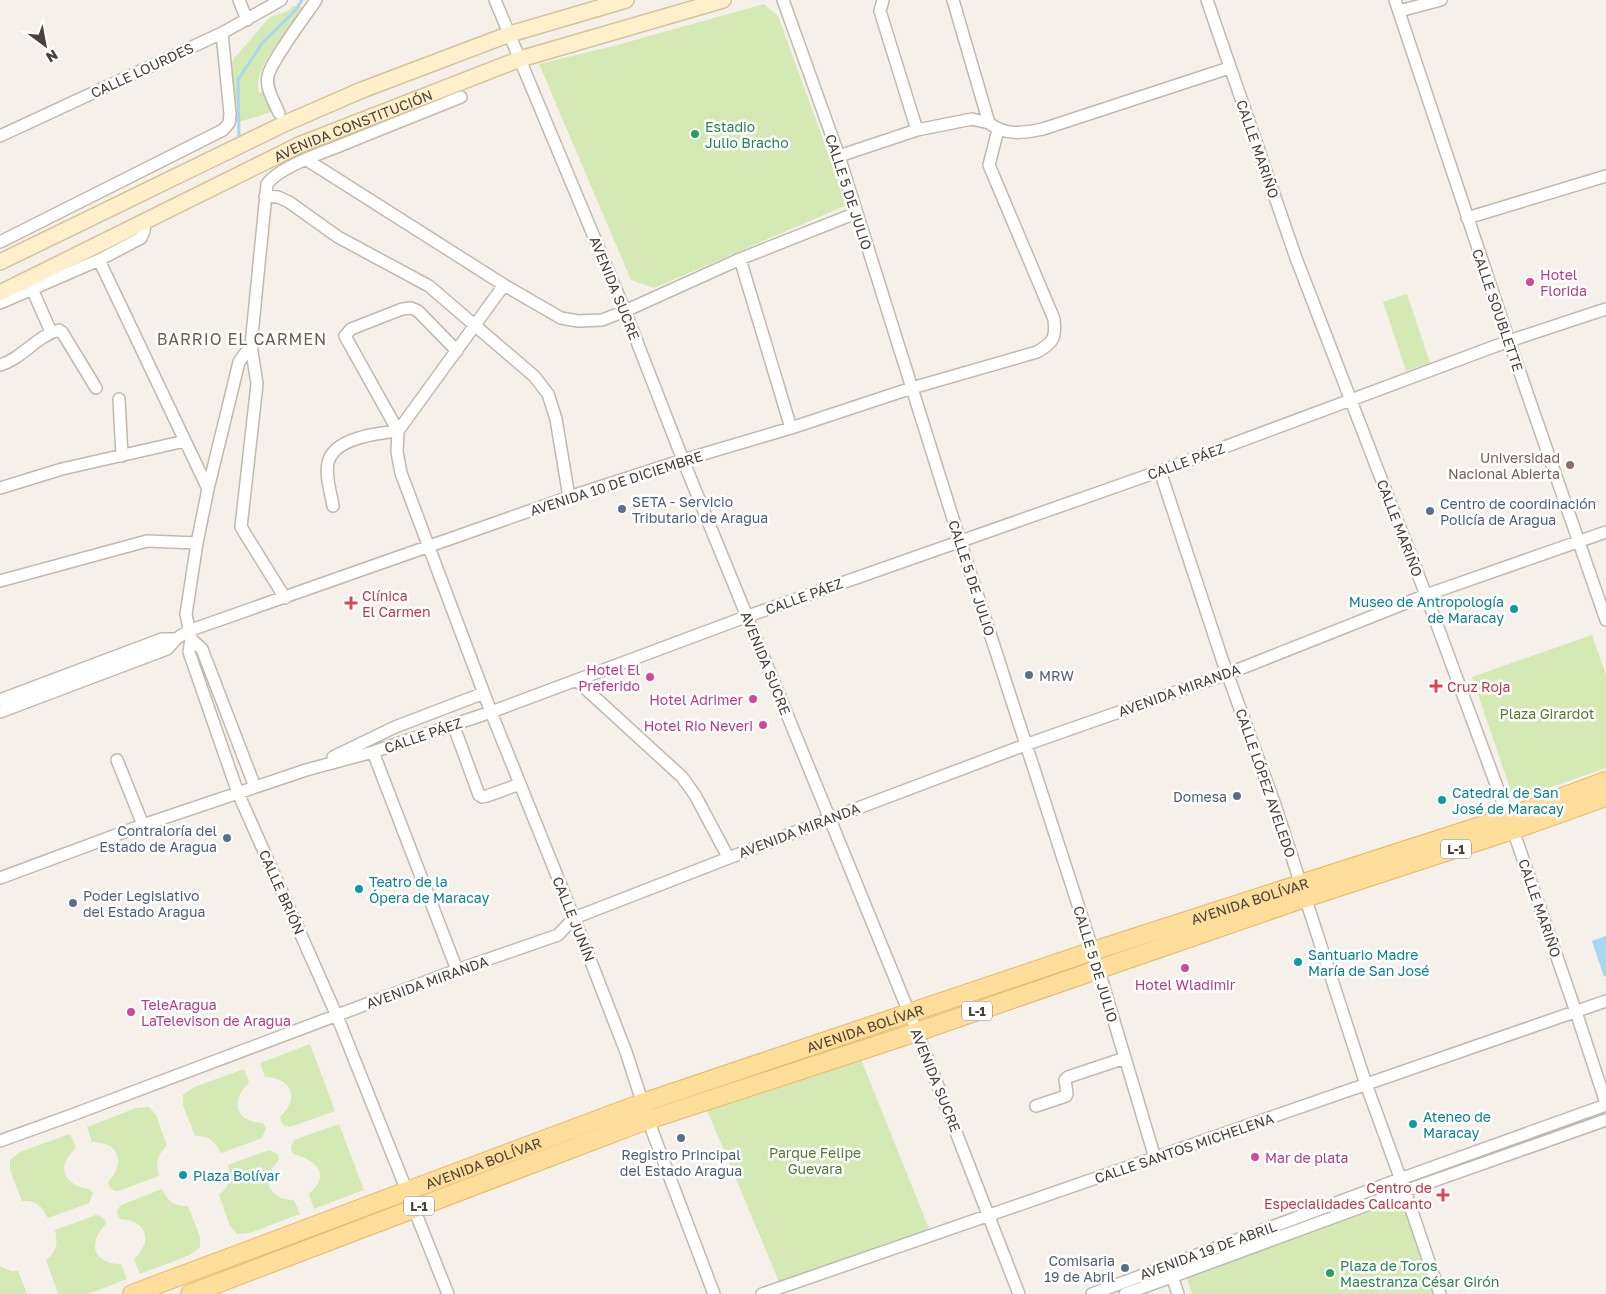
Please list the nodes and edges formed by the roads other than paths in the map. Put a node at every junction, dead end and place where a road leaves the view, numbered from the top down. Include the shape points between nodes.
1 (239, 0) edge
2 (281, 0) edge
3 (316, 0) edge
4 (495, 0) edge
5 (626, 0) edge
6 (723, 0) edge
7 (783, 0) edge
8 (883, 0) edge
9 (953, 0) edge
10 (1207, 0) edge
11 (1395, 0) edge
12 (1440, 0) edge
13 (1399, 11) junction
14 (247, 20) junction
15 (222, 33) junction
16 (510, 34) junction
17 (520, 59) junction
18 (1230, 68) junction
19 (461, 97) dead end
20 (280, 113) dead end
21 (994, 126) junction
22 (917, 130) junction
23 (0, 136) edge
24 (839, 156) junction
25 (307, 160) junction
26 (1606, 176) edge
27 (265, 196) junction
28 (856, 212) junction
29 (1467, 218) junction
30 (145, 222) junction
31 (0, 242) edge
32 (740, 259) junction
33 (99, 260) junction
34 (0, 262) edge
35 (504, 285) junction
36 (32, 288) junction
37 (0, 293) edge
38 (0, 303) edge
39 (1606, 309) edge
40 (625, 311) junction
41 (476, 324) junction
42 (51, 332) junction
43 (1509, 341) junction
44 (251, 345) junction
45 (457, 351) junction
46 (0, 365) edge
47 (96, 388) dead end
48 (912, 388) junction
49 (119, 399) dead end
50 (1351, 400) junction
51 (791, 428) junction
52 (398, 431) junction
53 (185, 441) junction
54 (122, 456) junction
55 (683, 460) junction
56 (1160, 471) junction
57 (0, 488) edge
58 (208, 489) junction
59 (569, 497) junction
60 (333, 506) dead end
61 (1606, 532) edge
62 (960, 541) junction
63 (1578, 542) junction
64 (197, 543) junction
65 (430, 547) junction
66 (0, 582) edge
67 (1426, 596) junction
68 (285, 598) junction
69 (748, 616) junction
70 (1606, 620) edge
71 (189, 635) junction
72 (176, 639) junction
73 (1227, 674) junction
74 (576, 680) junction
75 (484, 693) junction
76 (0, 700) edge
77 (226, 710) junction
78 (0, 712) edge
79 (490, 712) junction
80 (211, 715) junction
81 (453, 724) junction
82 (1026, 745) junction
83 (373, 752) junction
84 (117, 760) dead end
85 (306, 770) junction
86 (1606, 781) edge
87 (520, 784) junction
88 (255, 788) junction
89 (238, 793) junction
90 (1606, 797) edge
91 (829, 819) junction
92 (1510, 823) junction
93 (143, 825) junction
94 (728, 857) junction
95 (0, 878) edge
96 (1303, 891) junction
97 (574, 918) junction
98 (1093, 951) junction
99 (457, 970) junction
100 (1097, 970) junction
101 (1606, 1001) edge
102 (1576, 1012) junction
103 (909, 1014) junction
104 (337, 1016) junction
105 (917, 1032) junction
106 (1125, 1058) junction
107 (1366, 1084) junction
108 (1606, 1104) edge
109 (1036, 1106) dead end
110 (645, 1112) junction
111 (1606, 1120) edge
112 (0, 1141) edge
113 (1156, 1158) junction
114 (1400, 1179) junction
115 (406, 1191) junction
116 (1405, 1191) junction
117 (413, 1208) junction
118 (989, 1215) junction
119 (1172, 1276) junction
120 (132, 1294) edge
121 (190, 1294) edge
122 (448, 1294) edge
123 (714, 1294) edge
124 (762, 1294) edge
125 (1019, 1294) edge
126 (1092, 1294) edge
127 (1125, 1294) edge
128 (1178, 1294) edge
129 (1440, 1294) edge

1 - 14 street
2 - 14 street, CALLE LOURDES
3 - 20 street via 268,76 269,89
4 - 16 street
5 - 16 street, AVENIDA CONSTITUCIÓN
6 - 17 street, AVENIDA CONSTITUCIÓN
7 - 24 street, CALLE 5 DE JULIO
8 - 22 street via 880,11
9 - 21 street
10 - 18 street, CALLE MARIÑO
11 - 13 street, CALLE SOUBLETTE
12 - 13 street
13 - 29 street, CALLE SOUBLETTE
14 - 15 street, CALLE LOURDES
15 - 23 street, CALLE LOURDES
15 - 31 street via 230,114 229,123 223,130
16 - 17 street, AVENIDA SUCRE
16 - 34 street, AVENIDA CONSTITUCIÓN via 362,90 286,123
17 - 30 street, AVENIDA CONSTITUCIÓN via 299,145
17 - 40 street, AVENIDA SUCRE
18 - 21 street via 1043,130 1021,133
18 - 50 street, CALLE MARIÑO via 1296,258
19 - 25 street
21 - 22 street via 972,119
21 - 48 street, AVENIDA 10 DE DICIEMBRE via 989,164 1054,319 1056,334 1049,345 1037,352
22 - 24 street
24 - 28 street, CALLE 5 DE JULIO
25 - 27 street via 272,178
25 - 35 street
26 - 29 street
27 - 41 street via 289,202 338,237 430,286
27 - 44 street
28 - 32 street
28 - 48 street, CALLE 5 DE JULIO
29 - 43 street, CALLE SOUBLETTE
30 - 33 street via 141,238
30 - 37 street, AVENIDA CONSTITUCIÓN
32 - 40 street
32 - 51 street
33 - 36 street
33 - 53 street
35 - 40 street via 561,318 602,320
35 - 41 street
36 - 38 street
36 - 42 street
39 - 43 street, CALLE PÁEZ
40 - 55 street, AVENIDA SUCRE
41 - 45 street
41 - 59 street via 534,376 548,394 560,436
42 - 46 street
42 - 47 street via 62,332
43 - 50 street, CALLE PÁEZ
43 - 63 street, CALLE SOUBLETTE
44 - 58 street, CALLE BRIÓN via 239,362
44 - 68 street via 257,384 241,528
45 - 52 street
45 - 52 street via 418,311 410,308 351,329 345,336
48 - 51 street, AVENIDA 10 DE DICIEMBRE
48 - 62 street, CALLE 5 DE JULIO
49 - 54 street
50 - 56 street, CALLE PÁEZ
50 - 67 street, CALLE MARIÑO
51 - 55 street, AVENIDA 10 DE DICIEMBRE
52 - 60 street via 372,434 335,449 327,470
52 - 65 street, CALLE JUNÍN via 401,473
53 - 54 street
53 - 58 street
54 - 57 street via 62,469
55 - 59 street, AVENIDA 10 DE DICIEMBRE
55 - 69 street, AVENIDA SUCRE
56 - 62 street, CALLE PÁEZ
56 - 73 street, CALLE LÓPEZ AVELEDO
58 - 64 street, CALLE BRIÓN
59 - 65 street, AVENIDA 10 DE DICIEMBRE
61 - 63 street, AVENIDA MIRANDA
62 - 69 street, CALLE PÁEZ
62 - 82 street, CALLE 5 DE JULIO
63 - 67 street, AVENIDA MIRANDA
63 - 70 street, CALLE SOUBLETTE
64 - 66 street via 147,541
64 - 71 street, CALLE BRIÓN via 186,614
65 - 68 street, AVENIDA 10 DE DICIEMBRE
65 - 75 street, CALLE JUNÍN
67 - 73 street, AVENIDA MIRANDA
67 - 92 street, CALLE MARIÑO
68 - 71 street, AVENIDA 10 DE DICIEMBRE
69 - 74 street, CALLE PÁEZ
69 - 91 street, AVENIDA SUCRE
71 - 72 street, AVENIDA 10 DE DICIEMBRE
71 - 77 street via 202,649
71 - 80 street, CALLE BRIÓN via 189,652
72 - 76 street, AVENIDA 10 DE DICIEMBRE via 162,639
72 - 78 street, AVENIDA 10 DE DICIEMBRE via 167,649
73 - 82 street, AVENIDA MIRANDA
73 - 96 street, CALLE LÓPEZ AVELEDO
74 - 79 street, CALLE PÁEZ
74 - 94 street via 682,777
75 - 79 street, CALLE JUNÍN
75 - 85 street via 395,727
77 - 80 street
77 - 88 street
79 - 81 street, CALLE PÁEZ
79 - 87 street, CALLE JUNÍN
80 - 89 street, CALLE BRIÓN
81 - 83 street, CALLE PÁEZ
81 - 87 street via 479,795 487,796
82 - 91 street, AVENIDA MIRANDA
82 - 98 street, CALLE 5 DE JULIO
83 - 85 street, CALLE PÁEZ
83 - 99 street
84 - 93 street
85 - 88 street, CALLE PÁEZ
86 - 92 main road, AVENIDA BOLÍVAR / L-1
87 - 97 street, CALLE JUNÍN
88 - 89 street, CALLE PÁEZ
89 - 93 street, CALLE PÁEZ
89 - 104 street, CALLE BRIÓN
90 - 92 main road, AVENIDA BOLÍVAR / L-1
91 - 94 street, AVENIDA MIRANDA
91 - 103 street, AVENIDA SUCRE
92 - 96 main road, AVENIDA BOLÍVAR / L-1
92 - 102 street, CALLE MARIÑO
93 - 95 street, CALLE PÁEZ
94 - 97 street, AVENIDA MIRANDA
96 - 98 main road, AVENIDA BOLÍVAR / L-1
96 - 100 main road, AVENIDA BOLÍVAR / L-1
96 - 107 street, CALLE LÓPEZ AVELEDO
97 - 99 street, AVENIDA MIRANDA via 558,934
97 - 110 street, CALLE JUNÍN via 626,1052
98 - 100 street, CALLE 5 DE JULIO
98 - 103 main road, AVENIDA BOLÍVAR / L-1
99 - 104 street, AVENIDA MIRANDA
100 - 105 main road, AVENIDA BOLÍVAR / L-1
100 - 106 street, CALLE 5 DE JULIO
101 - 102 street, CALLE SANTOS MICHELENA
102 - 107 street, CALLE SANTOS MICHELENA
102 - 108 street, CALLE MARIÑO
103 - 105 street, AVENIDA SUCRE
103 - 110 main road, AVENIDA BOLÍVAR / L-1
104 - 112 street, AVENIDA MIRANDA
104 - 115 street, CALLE BRIÓN
105 - 110 main road, AVENIDA BOLÍVAR / L-1
105 - 118 street, AVENIDA SUCRE
106 - 109 street via 1068,1077 1065,1080 1066,1096
106 - 113 street, CALLE 5 DE JULIO
107 - 113 street, CALLE SANTOS MICHELENA
107 - 114 street, CALLE LÓPEZ AVELEDO
108 - 114 street, AVENIDA 19 DE ABRIL
110 - 115 main road, AVENIDA BOLÍVAR / L-1
110 - 117 main road, AVENIDA BOLÍVAR / L-1
110 - 123 street, CALLE JUNÍN
111 - 116 street, AVENIDA 19 DE ABRIL
113 - 118 street, CALLE SANTOS MICHELENA
114 - 116 street, CALLE LÓPEZ AVELEDO
114 - 126 street, AVENIDA 19 DE ABRIL
115 - 117 street, CALLE BRIÓN
115 - 120 main road, AVENIDA BOLÍVAR / L-1
116 - 119 street, AVENIDA 19 DE ABRIL
116 - 129 street, CALLE LÓPEZ AVELEDO
117 - 121 main road, AVENIDA BOLÍVAR / L-1
117 - 122 street, CALLE BRIÓN
118 - 124 street, CALLE SANTOS MICHELENA
118 - 125 street, AVENIDA SUCRE
119 - 127 street, AVENIDA 19 DE ABRIL
119 - 128 street

